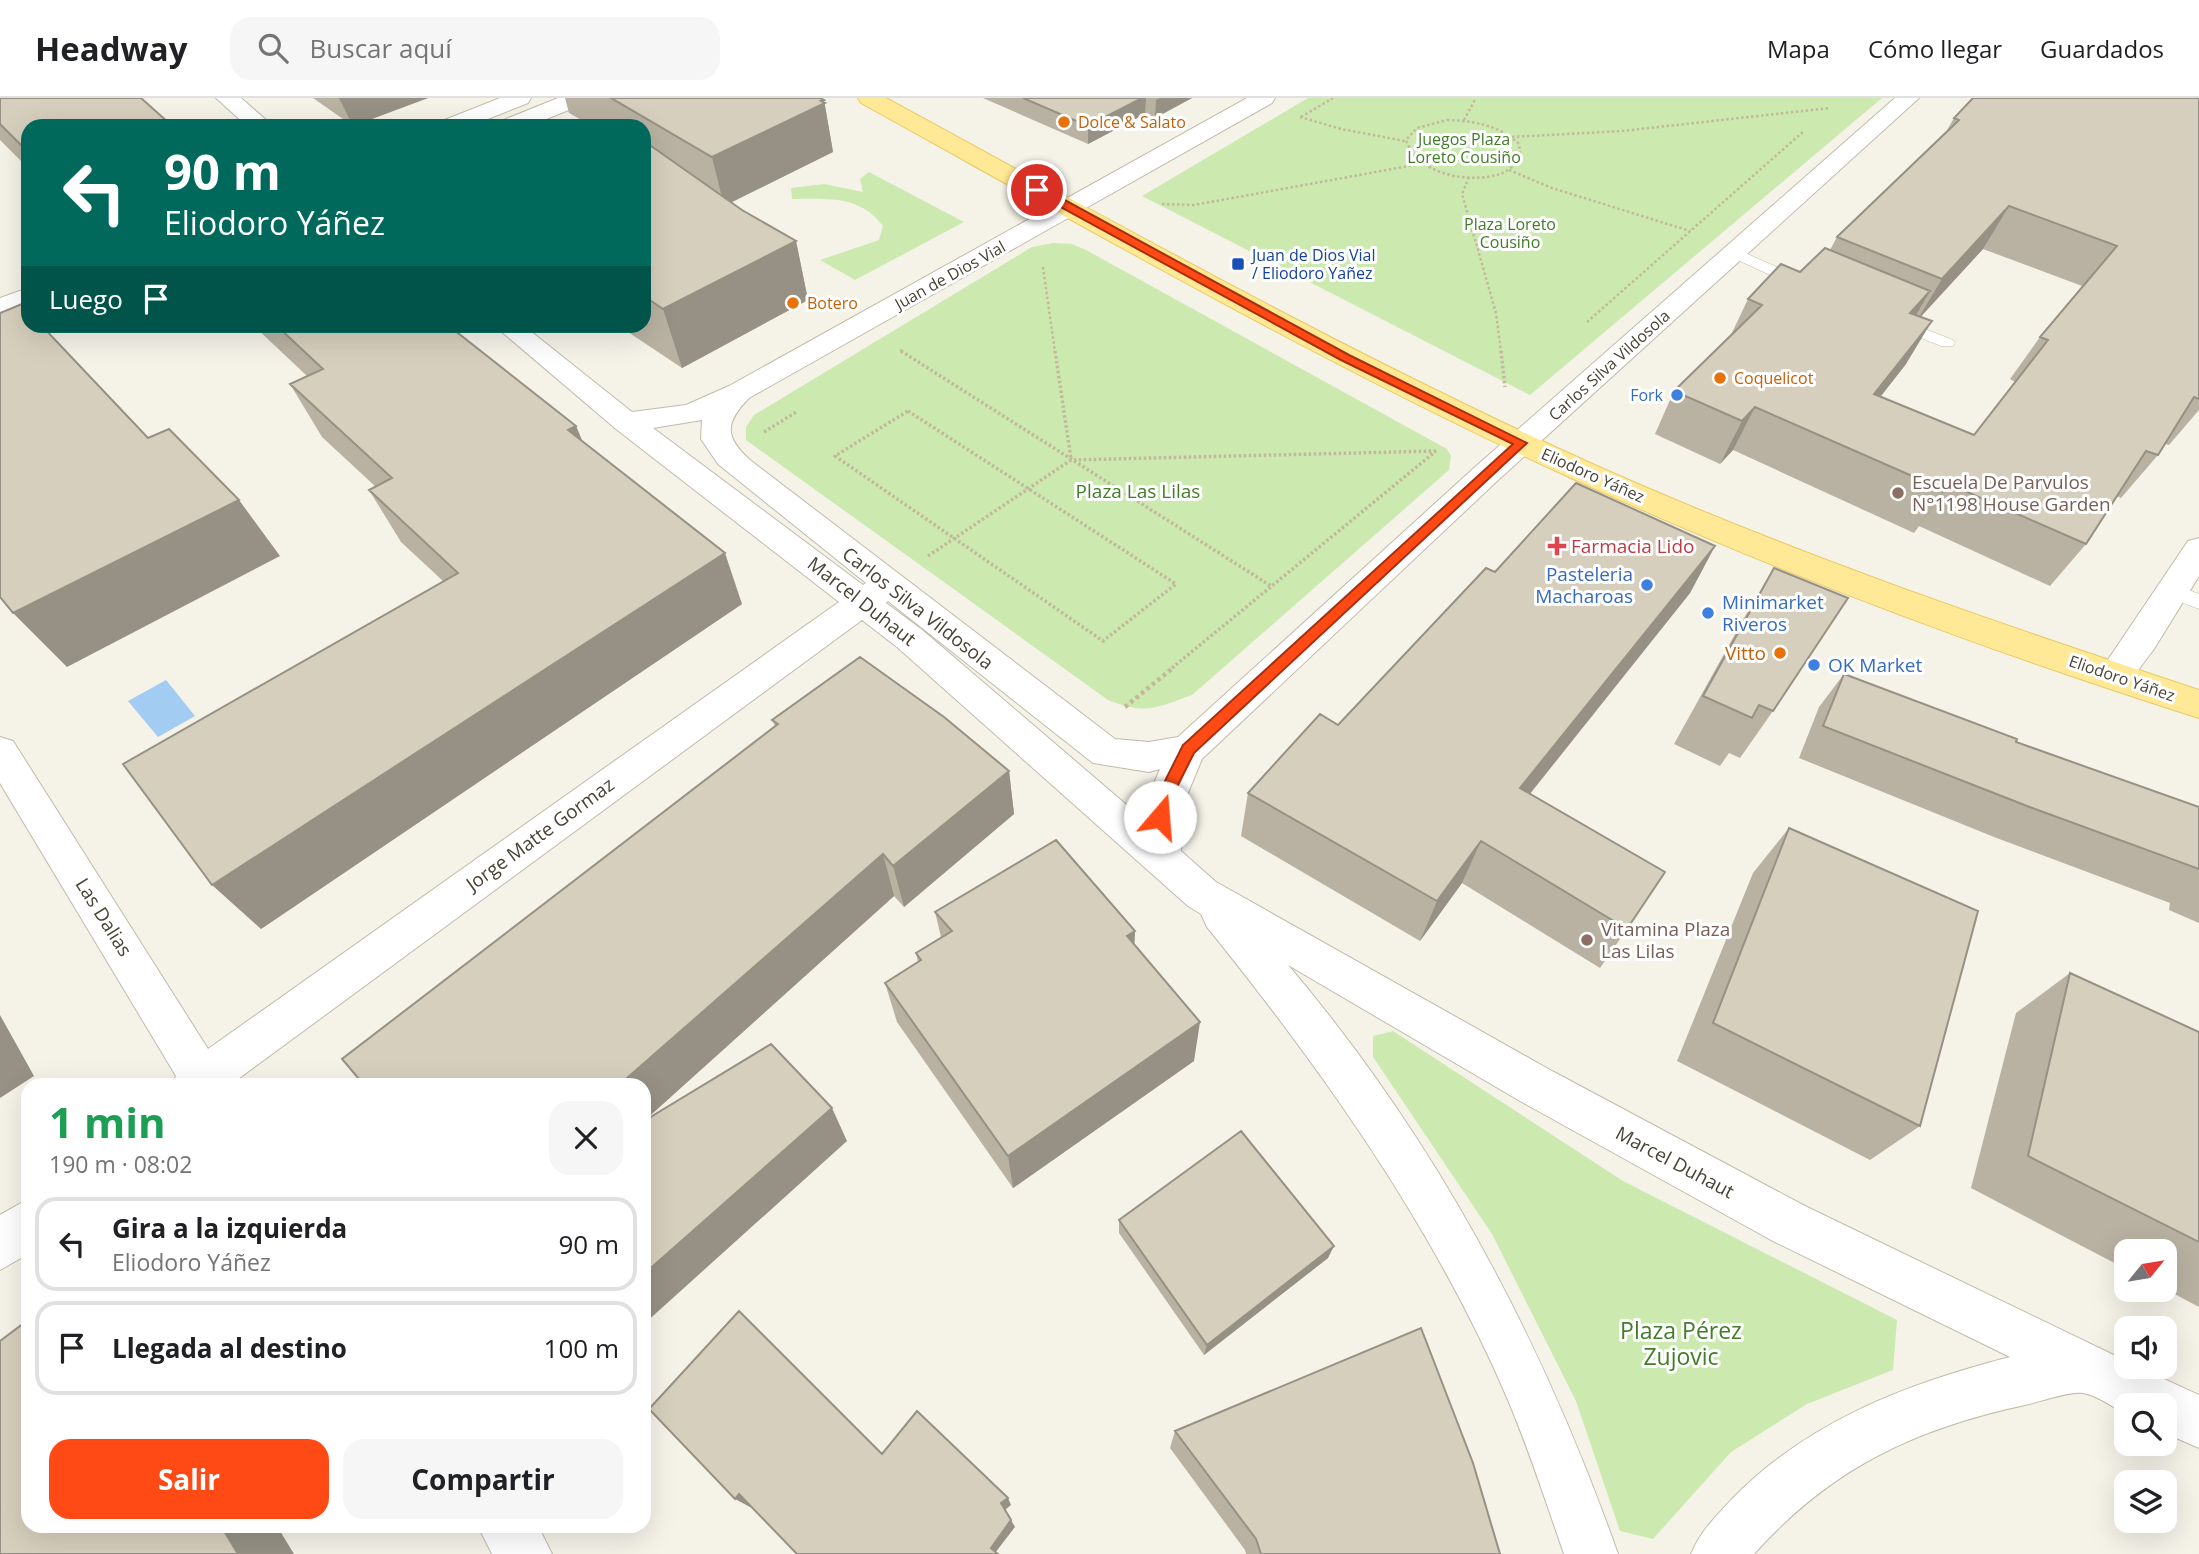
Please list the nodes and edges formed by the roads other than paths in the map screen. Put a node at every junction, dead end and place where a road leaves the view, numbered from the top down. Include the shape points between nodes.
1 (227, 98) edge
2 (520, 98) edge
3 (578, 98) edge
4 (869, 98) edge
5 (1908, 98) edge
6 (1262, 99) edge
7 (252, 119) edge
8 (468, 119) edge
9 (526, 119) edge
10 (1070, 208) junction
11 (1734, 253) junction
12 (1815, 289) edge
13 (21, 299) edge
14 (0, 308) edge
15 (1875, 314) edge
16 (21, 325) edge
17 (517, 333) edge
18 (0, 334) edge
19 (1948, 343) dead end
20 (739, 393) junction
21 (626, 422) junction
22 (1521, 443) junction
23 (2199, 549) edge
24 (875, 594) junction
25 (2185, 597) edge
26 (2115, 676) junction
27 (2199, 704) edge
28 (1189, 749) junction
29 (0, 751) edge
30 (1161, 855) junction
31 (1202, 894) junction
32 (198, 1078) edge
33 (208, 1078) edge
34 (21, 1229) edge
35 (0, 1246) edge
36 (2082, 1368) junction
37 (2136, 1393) edge
38 (2177, 1412) edge
39 (2199, 1422) edge
40 (510, 1533) edge
41 (525, 1554) edge
42 (1591, 1554) edge
43 (1718, 1554) edge

1 - 7 street
2 - 8 street
3 - 9 street
4 - 10 main road, Eliodoro Yáñez
5 - 11 street, Carlos Silva Vildosola
6 - 10 street, Juan de Dios Vial
10 - 20 street, Juan de Dios Vial
10 - 22 main road, Eliodoro Yáñez via 1345,357
11 - 12 lane
11 - 22 street, Carlos Silva Vildosola
13 - 14 street
15 - 19 lane
16 - 18 street
17 - 21 street, Marcel Duhaut
20 - 21 street, Juan de Dios Vial via 692,413
20 - 24 street, Carlos Silva Vildosola via 717,417 714,430 725,456
21 - 24 street, Marcel Duhaut
22 - 26 main road, Eliodoro Yáñez via 1823,571
22 - 28 street, Carlos Silva Vildosola
23 - 25 street
24 - 28 street, Carlos Silva Vildosola via 1106,752 1149,757
24 - 30 street, Marcel Duhaut via 909,638
24 - 33 street, Jorge Matte Gormaz
25 - 26 street
26 - 27 main road, Eliodoro Yáñez
28 - 30 street, Carlos Silva Vildosola via 1168,789 1160,817
29 - 32 street, Las Dalias
30 - 31 street, Marcel Duhaut
31 - 36 street, Marcel Duhaut via 1644,1146 1788,1223
31 - 42 street, Marcel Duhaut via 1266,967 1413,1172 1507,1344 1556,1457
34 - 35 street
36 - 37 street, Marcel Duhaut
36 - 43 street via 2001,1383 1868,1433 1812,1464 1776,1492
38 - 39 street, Marcel Duhaut
40 - 41 street

